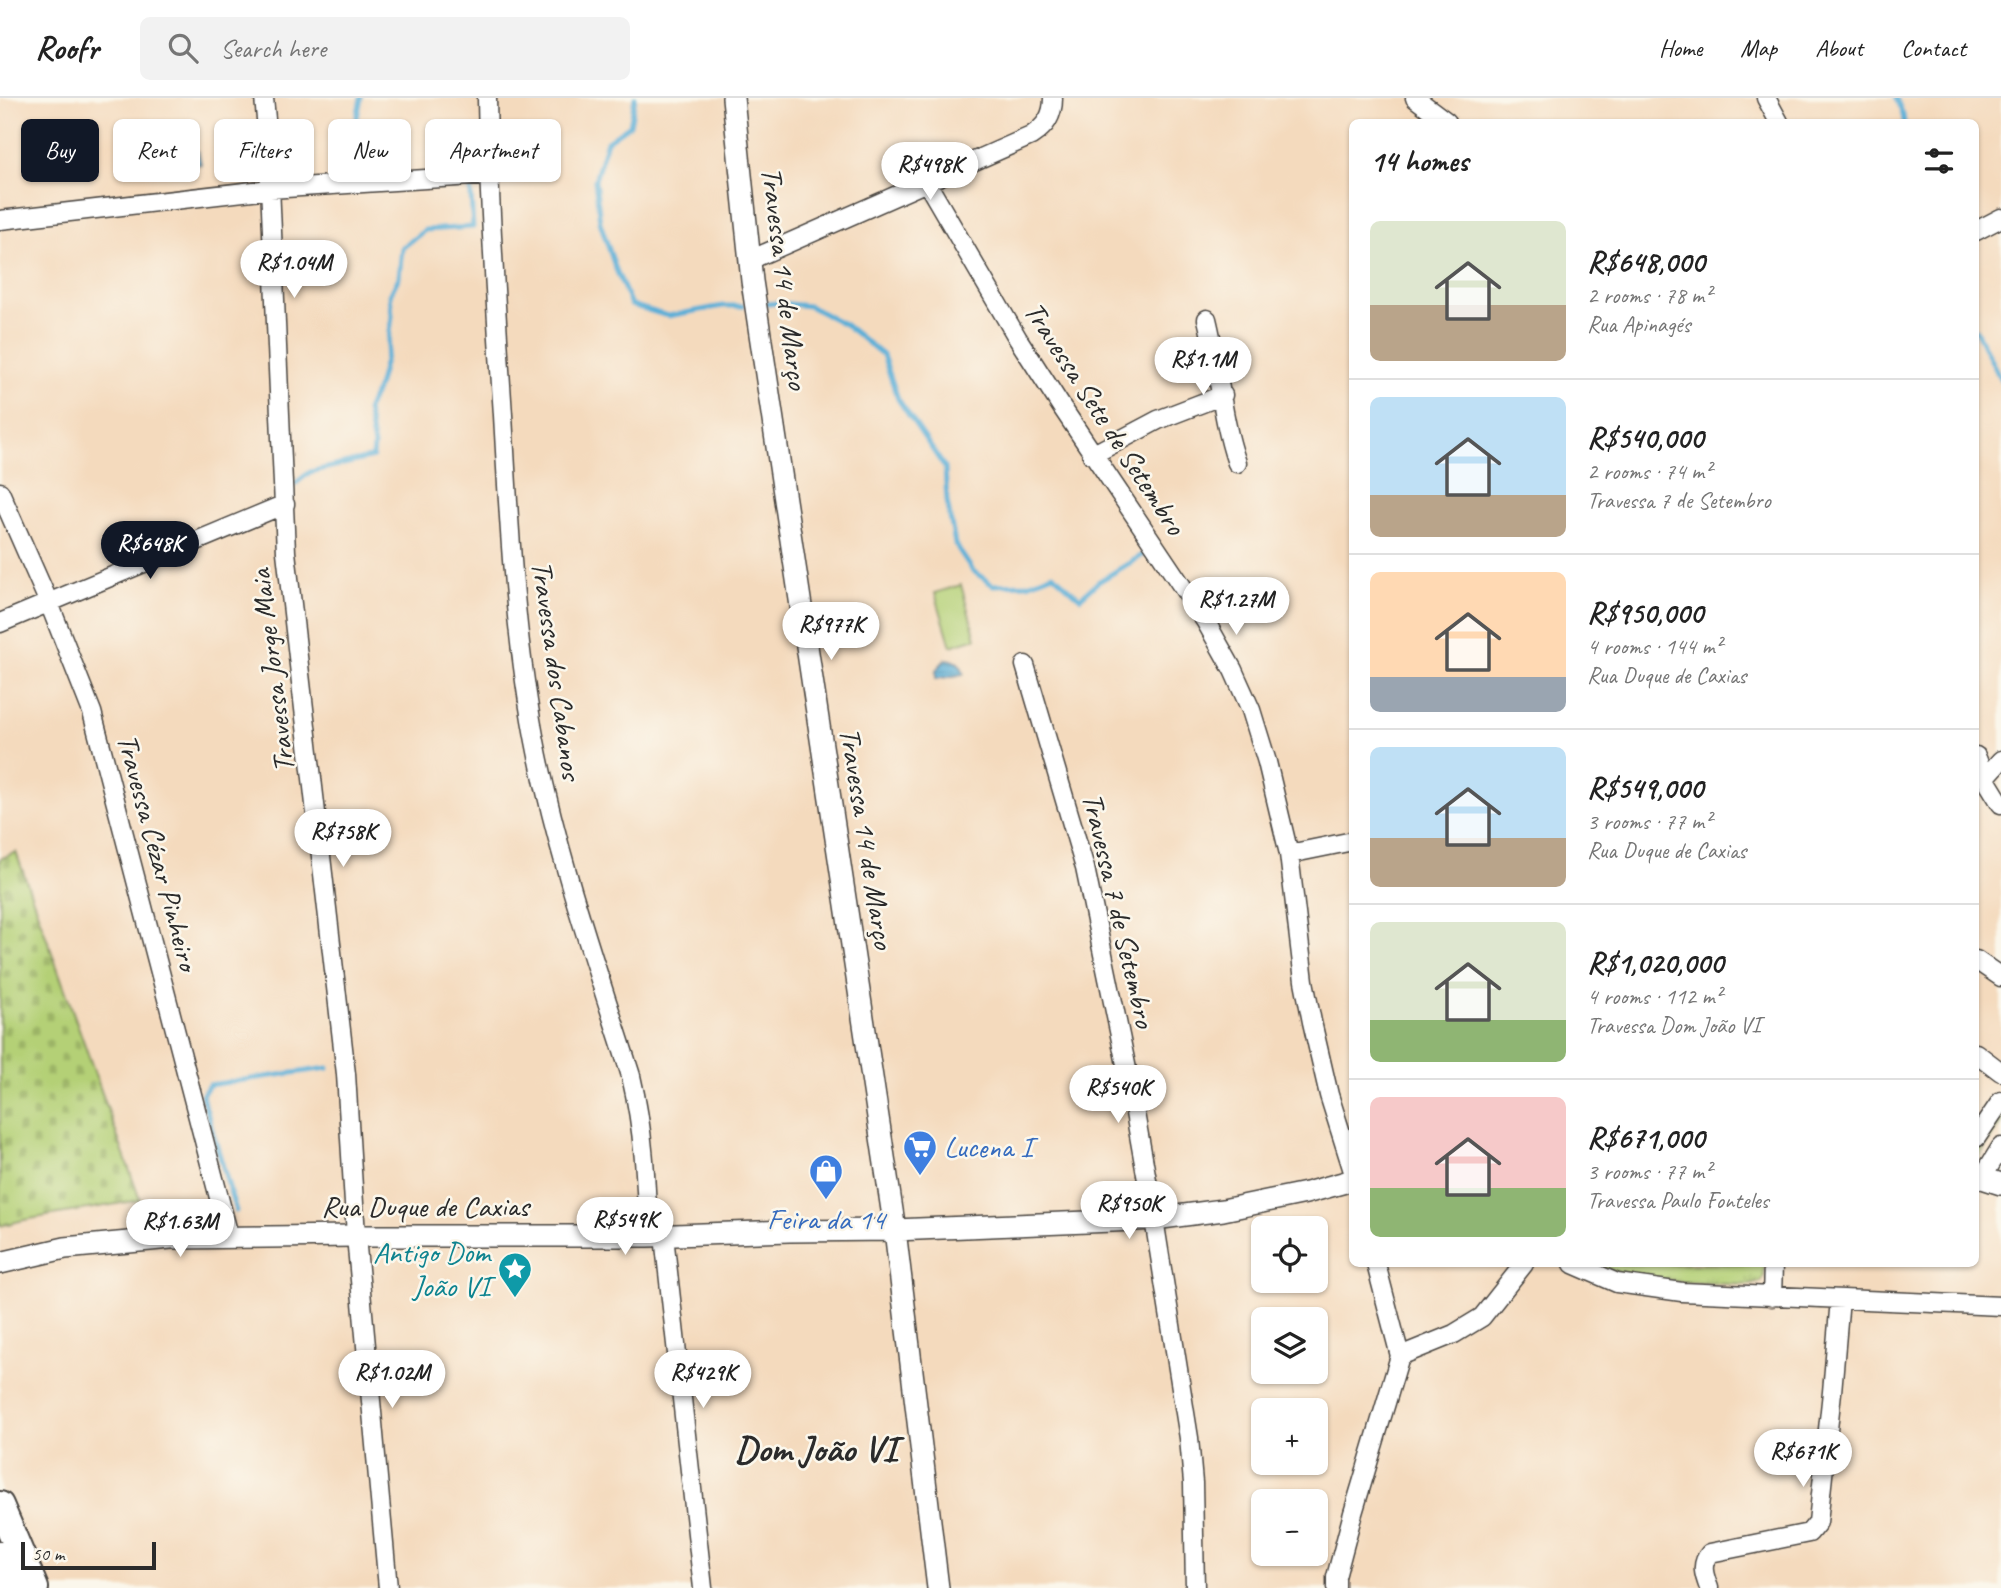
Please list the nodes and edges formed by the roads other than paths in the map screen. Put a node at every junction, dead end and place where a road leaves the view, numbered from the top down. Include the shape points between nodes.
1 (264, 98) edge
2 (487, 98) edge
3 (733, 98) edge
4 (1053, 98) edge
5 (1415, 98) edge
6 (1766, 98) edge
7 (487, 119) edge
8 (1443, 119) edge
9 (1777, 119) edge
10 (425, 179) edge
11 (488, 182) edge
12 (927, 183) junction
13 (270, 189) junction
14 (2001, 218) edge
15 (0, 220) edge
16 (1979, 229) edge
17 (750, 260) junction
18 (1207, 319) dead end
19 (1223, 395) junction
20 (1092, 455) junction
21 (1237, 463) dead end
22 (0, 492) edge
23 (285, 504) junction
24 (49, 603) junction
25 (0, 623) edge
26 (1025, 665) dead end
27 (2001, 760) edge
28 (1979, 763) edge
29 (1985, 778) junction
30 (2001, 804) edge
31 (1349, 842) edge
32 (1289, 854) junction
33 (1979, 962) edge
34 (2001, 977) edge
35 (1979, 1055) edge
36 (2001, 1072) edge
37 (2001, 1101) edge
38 (1979, 1134) edge
39 (2001, 1147) edge
40 (1349, 1158) edge
41 (1986, 1179) edge
42 (1349, 1181) edge
43 (1154, 1219) junction
44 (895, 1230) junction
45 (229, 1236) junction
46 (355, 1236) junction
47 (656, 1236) junction
48 (0, 1262) edge
49 (1377, 1267) edge
50 (1522, 1267) edge
51 (1580, 1267) edge
52 (1773, 1267) edge
53 (1772, 1297) junction
54 (1840, 1299) junction
55 (2001, 1306) edge
56 (1400, 1356) junction
57 (0, 1505) edge
58 (0, 1555) edge
59 (15, 1588) edge
60 (35, 1588) edge
61 (388, 1588) edge
62 (704, 1588) edge
63 (938, 1588) edge
64 (1195, 1588) edge
65 (1336, 1588) edge
66 (1709, 1588) edge

1 - 13 street, Travessa Jorge Maia
2 - 7 street, Travessa dos Cabanos
3 - 17 street, Travessa 14 de Março
4 - 12 street via 1043,128
5 - 8 street
6 - 9 street
10 - 13 street
11 - 47 street, Travessa dos Cabanos via 510,537 534,734 573,896 631,1076
12 - 17 street
12 - 20 street, Travessa Sete de Setembro via 1018,340
13 - 15 street
13 - 23 street, Travessa Jorge Maia
14 - 16 street
17 - 44 street, Travessa 14 de Março
18 - 19 street
19 - 20 street via 1158,420
19 - 21 street
20 - 32 street, Travessa Sete de Setembro via 1206,622 1233,670 1267,762
22 - 24 street, Travessa Cézar Pinheiro
23 - 24 street
23 - 46 street, Travessa Jorge Maia via 291,607 346,1074
24 - 25 street
24 - 45 street, Travessa Cézar Pinheiro via 100,741
26 - 43 street, Travessa 7 de Setembro via 1085,868
27 - 29 street
28 - 29 street
29 - 30 street
31 - 32 street
32 - 40 street, Travessa Sete de Setembro via 1304,981 1329,1095
33 - 34 street
35 - 36 street
37 - 38 street
39 - 41 street
42 - 43 street, Rua Duque de Caxias via 1259,1204
43 - 44 street, Rua Duque de Caxias
43 - 64 street, Travessa 7 de Setembro via 1189,1438
44 - 47 street, Rua Duque de Caxias
44 - 63 street, Travessa 14 de Março
45 - 46 street, Rua Duque de Caxias
45 - 48 street, Rua Duque de Caxias via 65,1248
46 - 47 street, Rua Duque de Caxias
46 - 61 street, Travessa Jorge Maia
47 - 62 street, Travessa dos Cabanos
49 - 56 street
50 - 56 street via 1482,1317
51 - 53 street via 1617,1283
52 - 53 street
53 - 54 street
54 - 55 street
54 - 66 street via 1818,1522 1809,1533 1710,1553 1703,1566
56 - 65 street via 1353,1513
57 - 60 main road
58 - 59 main road

